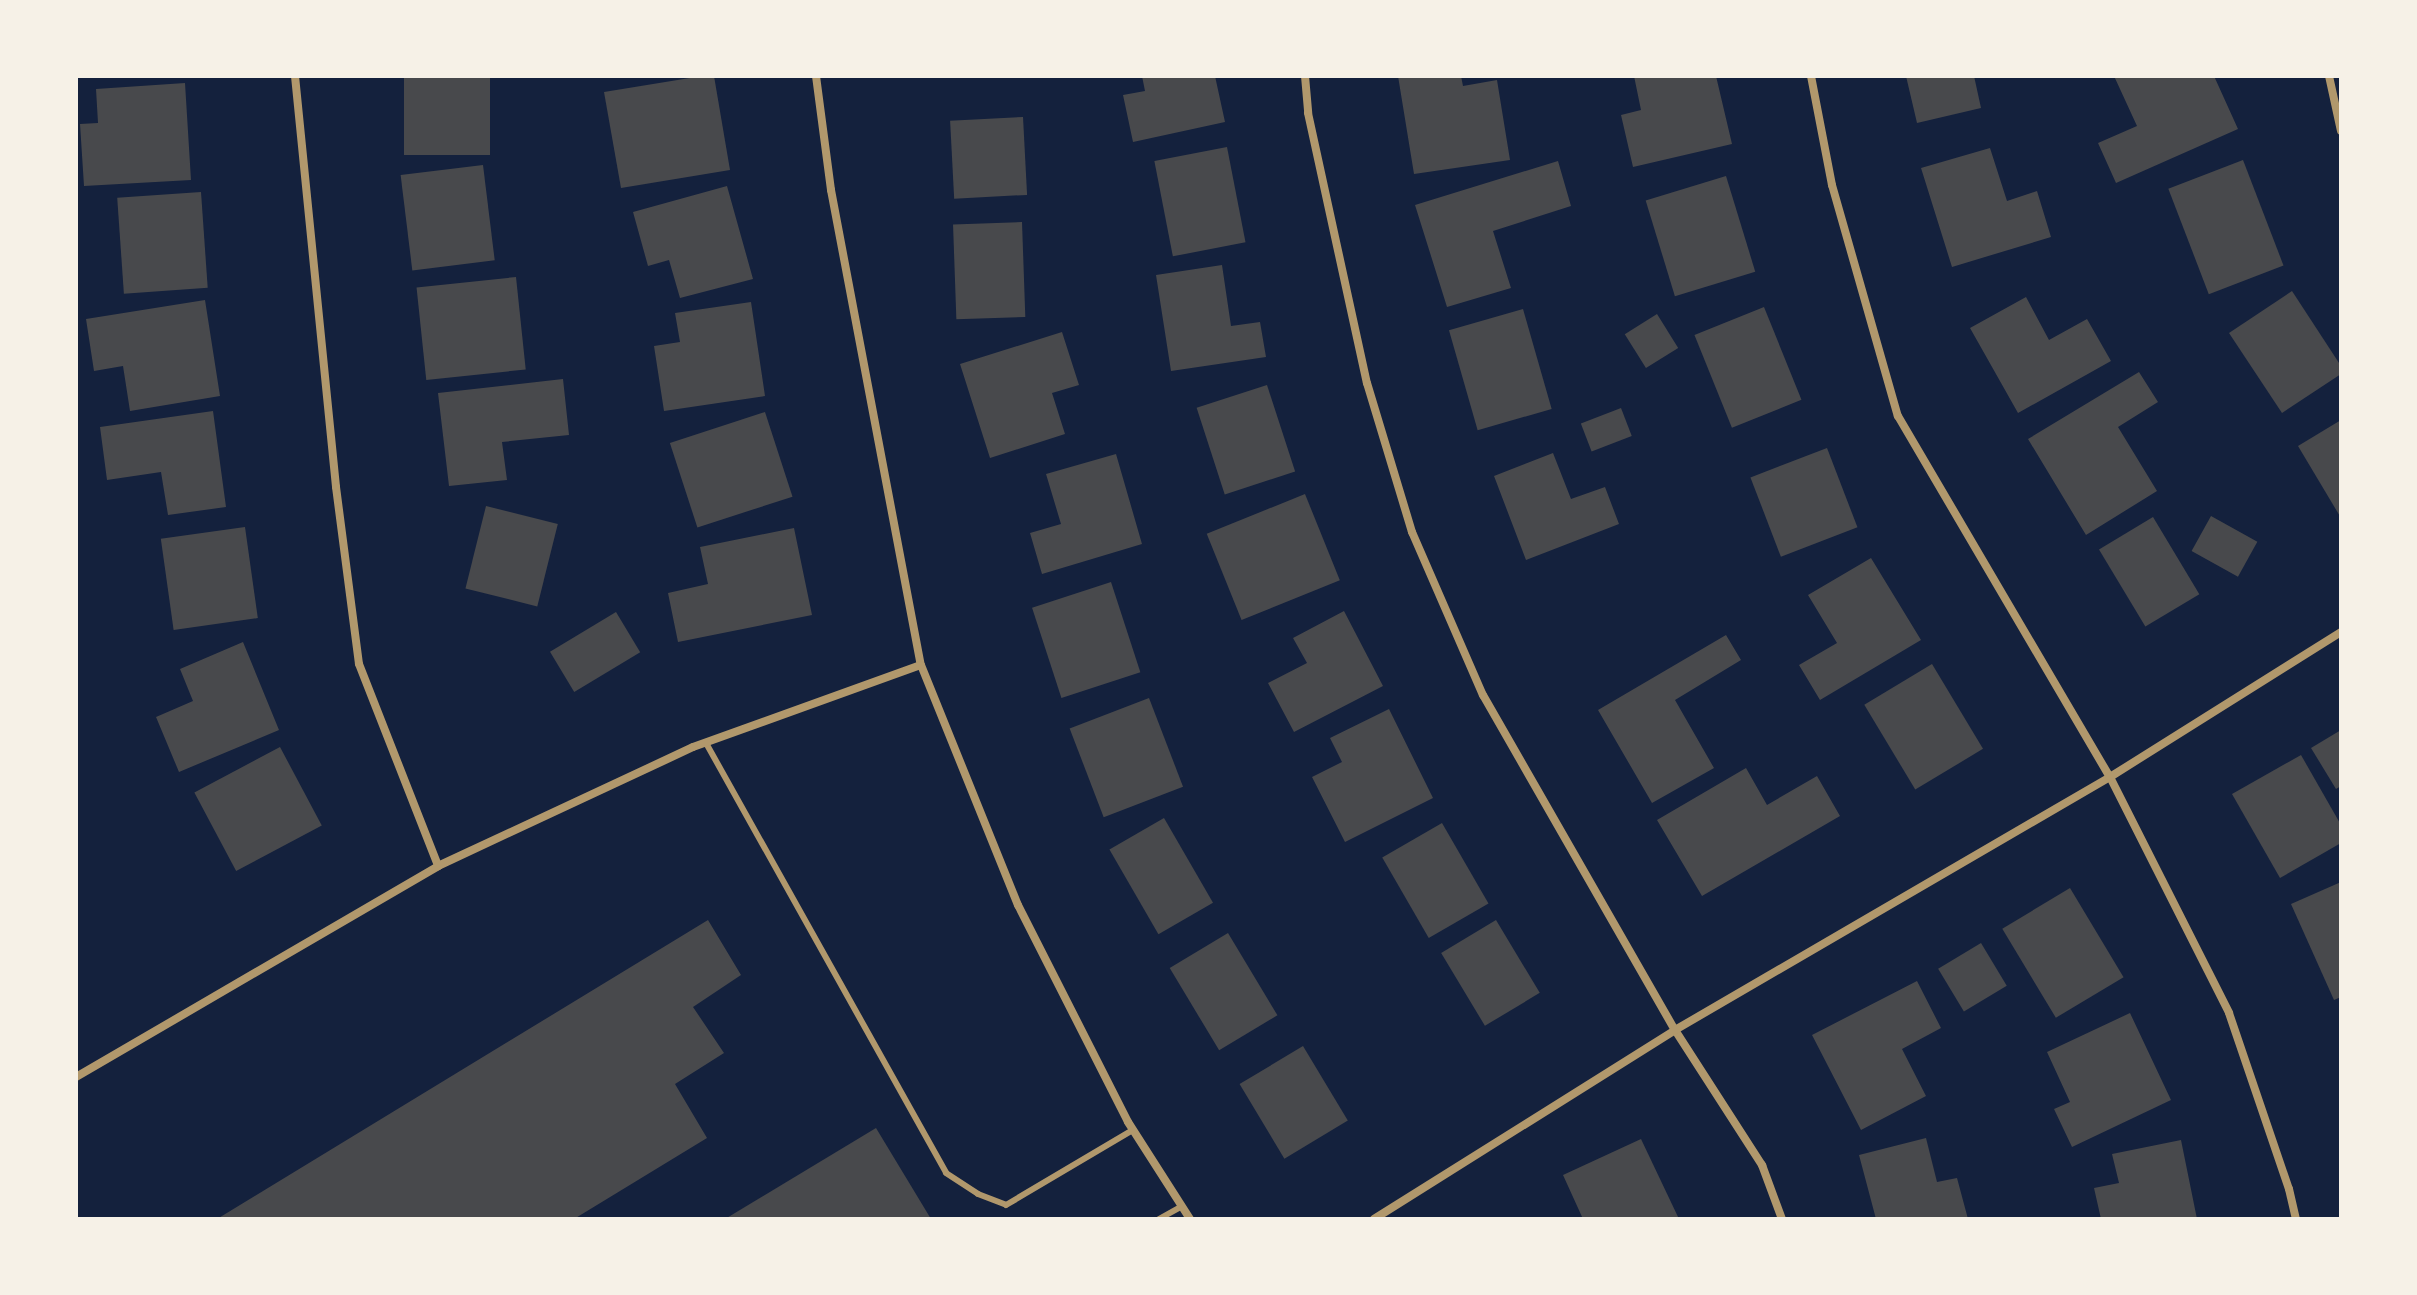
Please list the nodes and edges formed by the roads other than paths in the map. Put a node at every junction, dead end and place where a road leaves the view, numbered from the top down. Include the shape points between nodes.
1 (295, 76) edge
2 (816, 76) edge
3 (1305, 76) edge
4 (1811, 76) edge
5 (2329, 76) edge
6 (2341, 131) edge
7 (2341, 632) edge
8 (921, 665) junction
9 (706, 743) junction
10 (2110, 777) junction
11 (438, 866) junction
12 (1675, 1030) junction
13 (76, 1077) edge
14 (1133, 1130) junction
15 (1182, 1206) junction
16 (1159, 1219) edge
17 (1190, 1219) edge
18 (1374, 1219) edge
19 (1782, 1219) edge
20 (2296, 1219) edge

1 - 11 street via 359,664
2 - 8 street via 831,190
3 - 12 street via 1308,113 1367,383 1412,532 1483,695
4 - 10 street via 1832,185 1898,416
5 - 6 street
7 - 10 street
8 - 9 street
8 - 14 street via 1018,905
9 - 11 street
9 - 14 lane via 946,1173 1006,1205
10 - 12 street
10 - 20 street via 2229,1013
11 - 13 street
12 - 18 street
12 - 19 street via 1762,1165
14 - 15 street
15 - 16 lane
15 - 17 street

